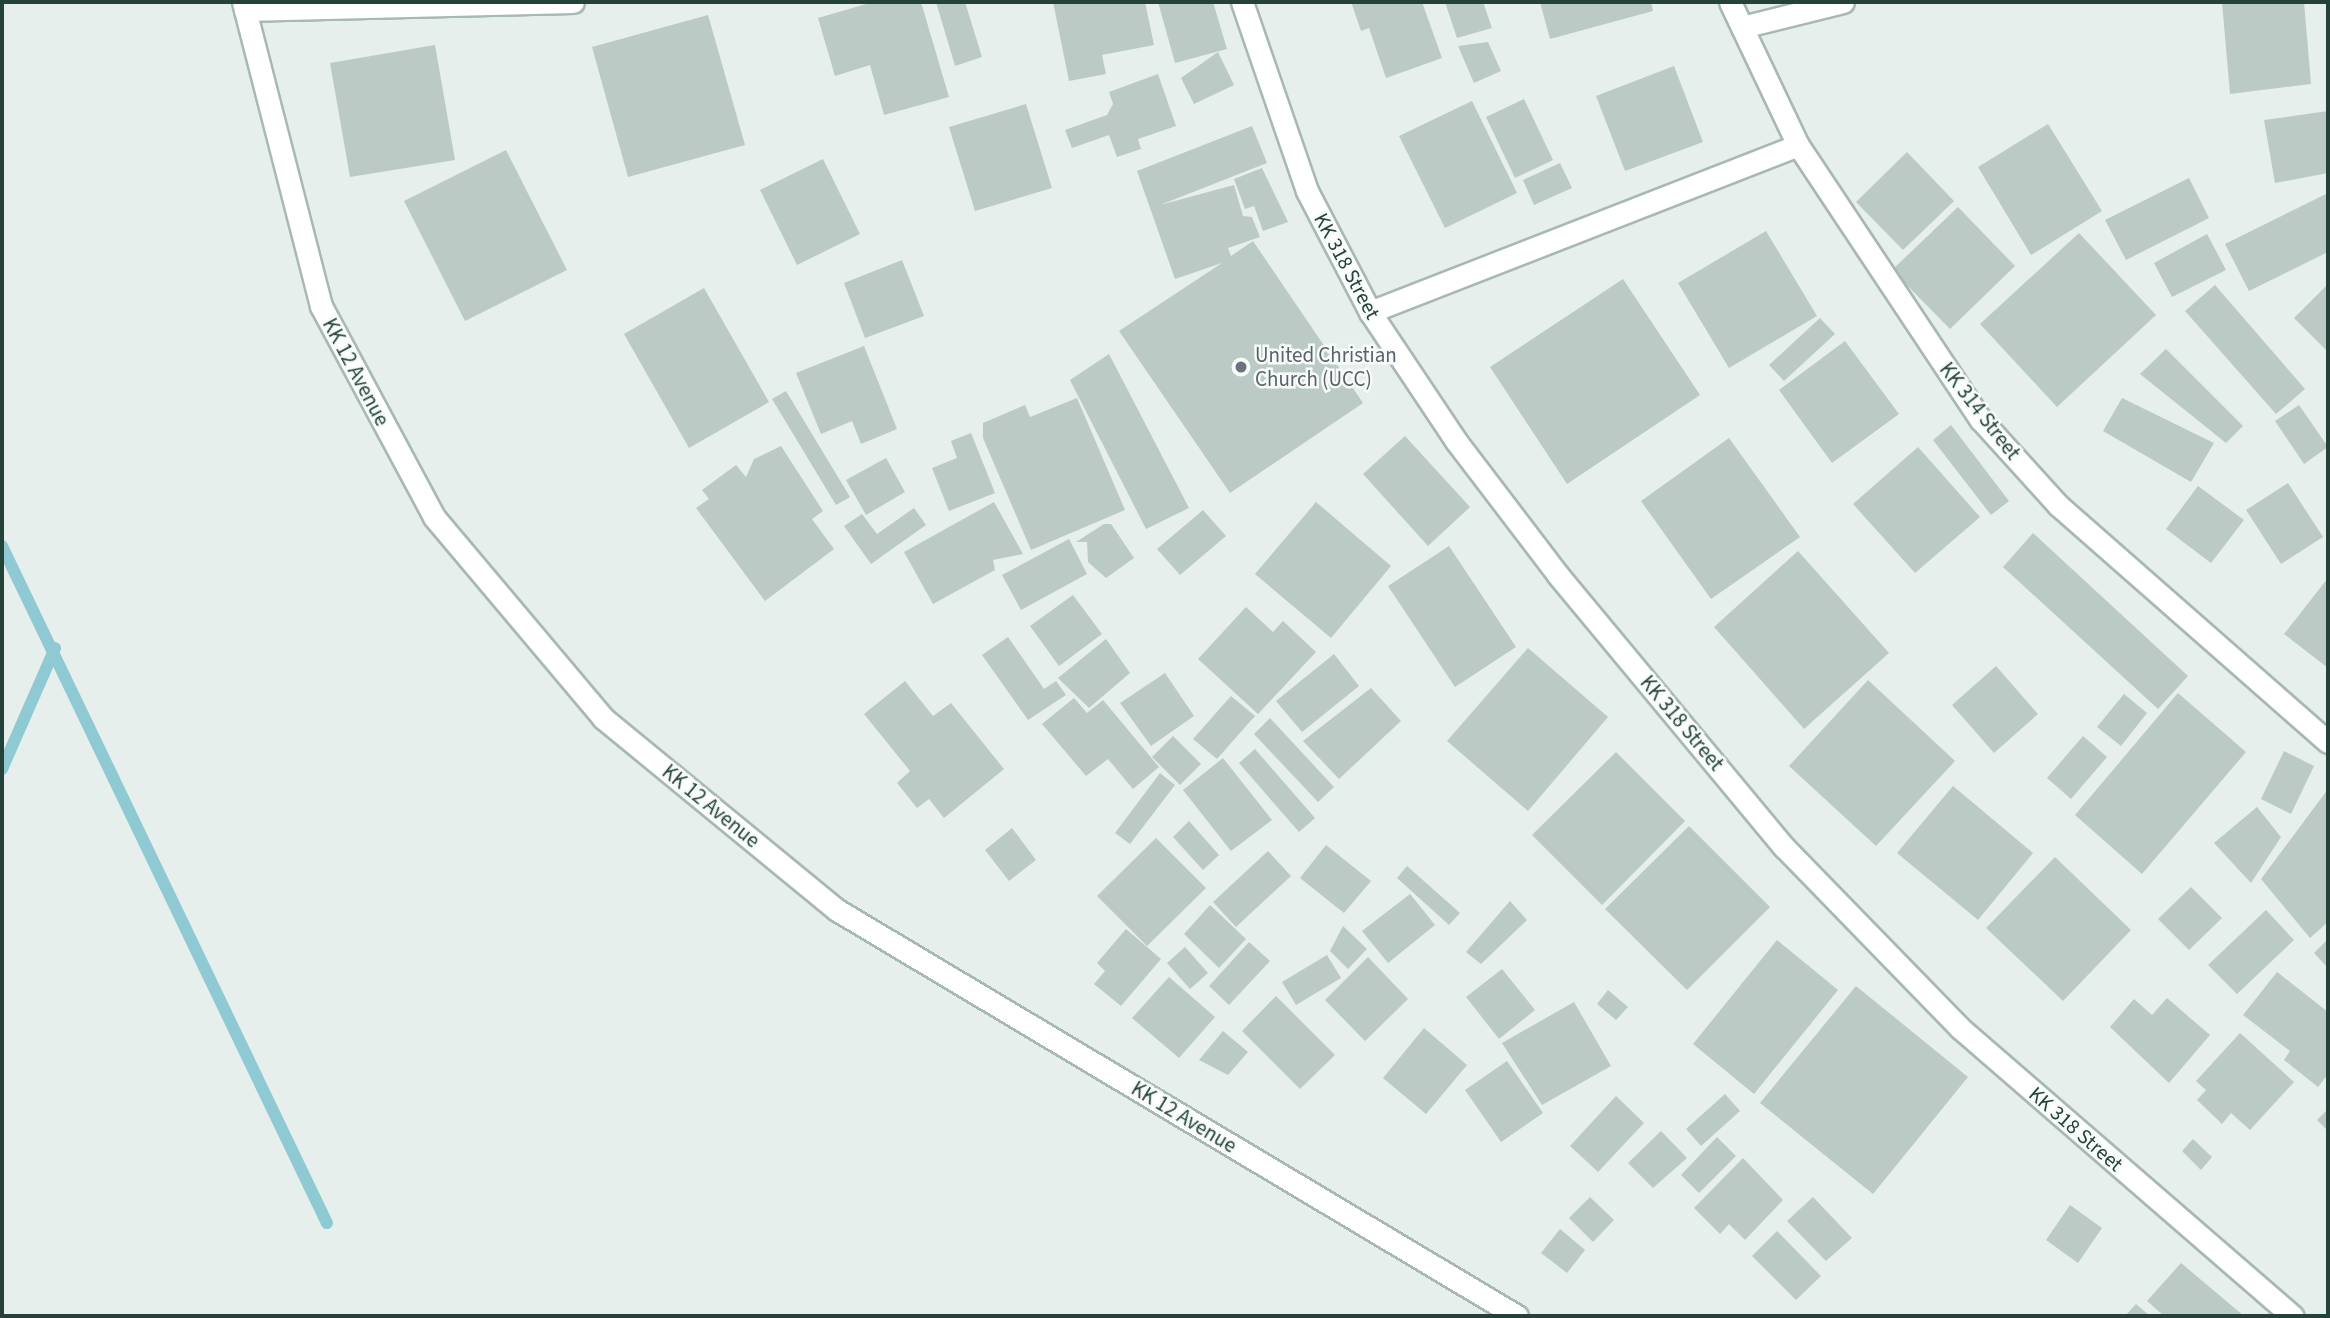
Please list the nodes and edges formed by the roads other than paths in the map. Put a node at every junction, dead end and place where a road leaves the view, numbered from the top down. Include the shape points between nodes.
1 (573, 2) edge
2 (1241, 2) edge
3 (1730, 2) edge
4 (1843, 2) edge
5 (542, 4) edge
6 (244, 6) edge
7 (1742, 27) junction
8 (1798, 145) junction
9 (1370, 312) junction
10 (2328, 742) edge
11 (1517, 1316) edge
12 (2292, 1316) edge

1 - 5 street
2 - 9 street, KK 318 Street via 1307,191
3 - 7 street, KK 314 Street
4 - 7 street
5 - 6 street
6 - 11 street, KK 12 Avenue via 321,306 434,517 603,718 837,911
7 - 8 street, KK 314 Street
8 - 9 street
8 - 10 street, KK 314 Street via 1981,420 2058,505
9 - 12 street, KK 318 Street via 1456,441 1550,565 1784,847 1960,1028

